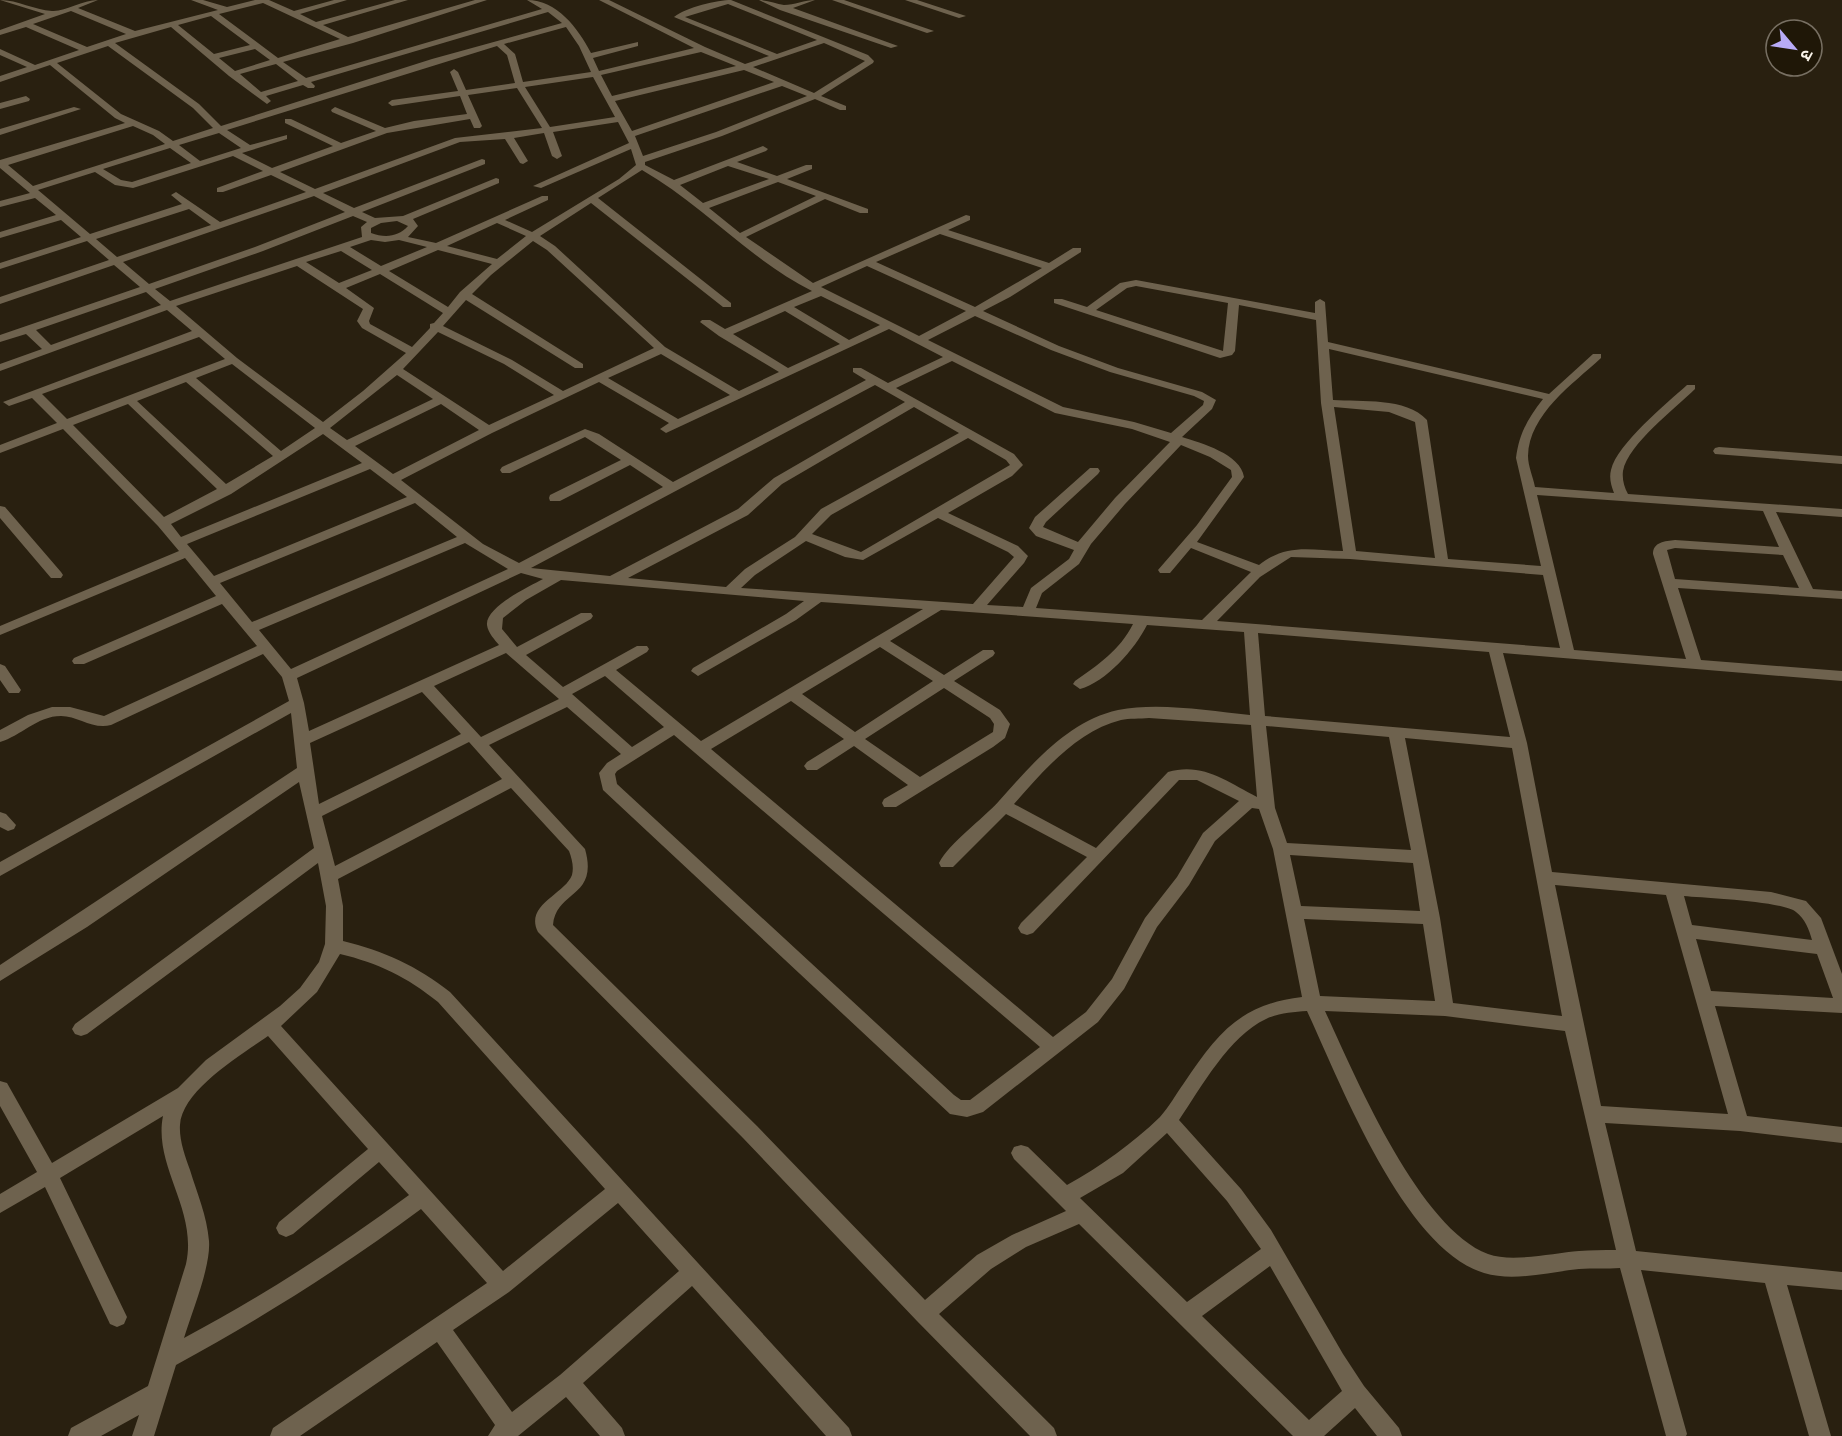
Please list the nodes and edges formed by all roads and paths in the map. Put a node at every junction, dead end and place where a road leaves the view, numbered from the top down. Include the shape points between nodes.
1 (2, 0) edge
2 (94, 0) edge
3 (195, 0) edge
4 (263, 0) edge
5 (343, 0) edge
6 (404, 0) edge
7 (483, 0) edge
8 (531, 0) edge
9 (618, 0) edge
10 (763, 0) edge
11 (811, 0) edge
12 (836, 0) edge
13 (909, 0) edge
14 (443, 1) edge
15 (605, 1) edge
16 (725, 1) edge
17 (71, 8) junction
18 (457, 8) junction
19 (784, 8) junction
20 (228, 9) junction
21 (549, 9) junction
22 (53, 14) junction
23 (212, 14) junction
24 (292, 14) junction
25 (760, 15) junction
26 (962, 16) dead end
27 (26, 24) junction
28 (172, 24) junction
29 (568, 24) junction
30 (315, 25) junction
31 (930, 31) dead end
32 (0, 33) edge
33 (717, 33) junction
34 (134, 34) junction
35 (707, 36) dead end
36 (696, 39) dead end
37 (350, 41) junction
38 (686, 41) junction
39 (823, 41) junction
40 (108, 42) junction
41 (498, 42) junction
42 (635, 44) dead end
43 (255, 46) junction
44 (894, 46) dead end
45 (702, 49) junction
46 (85, 50) junction
47 (412, 50) junction
48 (0, 52) edge
49 (589, 56) junction
50 (211, 57) junction
51 (778, 57) junction
52 (435, 61) junction
53 (51, 62) junction
54 (279, 62) junction
55 (745, 67) junction
56 (35, 68) junction
57 (454, 72) dead end
58 (232, 74) junction
59 (596, 75) junction
60 (0, 79) edge
61 (306, 82) junction
62 (781, 83) junction
63 (520, 85) junction
64 (463, 93) junction
65 (259, 95) junction
66 (325, 96) junction
67 (813, 97) junction
68 (26, 99) dead end
69 (610, 99) junction
70 (392, 103) dead end
71 (0, 106) edge
72 (843, 108) dead end
73 (76, 109) dead end
74 (279, 109) junction
75 (335, 110) dead end
76 (473, 116) junction
77 (620, 119) junction
78 (288, 121) dead end
79 (133, 123) junction
80 (218, 128) junction
81 (548, 130) junction
82 (384, 131) junction
83 (0, 132) edge
84 (482, 136) junction
85 (508, 136) junction
86 (284, 137) dead end
87 (630, 140) junction
88 (169, 144) junction
89 (342, 147) junction
90 (248, 148) junction
91 (763, 149) dead end
92 (234, 153) junction
93 (557, 156) dead end
94 (523, 161) dead end
95 (482, 162) dead end
96 (640, 163) junction
97 (729, 163) junction
98 (198, 164) junction
99 (809, 167) dead end
100 (3, 168) edge
101 (96, 169) junction
102 (272, 172) junction
103 (776, 179) junction
104 (496, 181) dead end
105 (673, 184) junction
106 (538, 186) dead end
107 (220, 190) dead end
108 (34, 191) junction
109 (313, 193) junction
110 (177, 195) dead end
111 (826, 195) junction
112 (545, 198) dead end
113 (591, 198) junction
114 (0, 204) edge
115 (190, 205) junction
116 (703, 207) junction
117 (864, 211) dead end
118 (354, 213) junction
119 (64, 216) junction
120 (966, 218) dead end
121 (405, 219) junction
122 (498, 220) junction
123 (374, 222) junction
124 (219, 225) junction
125 (939, 230) junction
126 (531, 235) junction
127 (0, 236) edge
128 (89, 237) junction
129 (371, 237) junction
130 (398, 237) junction
131 (739, 237) junction
132 (342, 247) junction
133 (437, 247) junction
134 (1077, 250) dead end
135 (116, 261) junction
136 (498, 262) junction
137 (867, 262) junction
138 (300, 263) junction
139 (0, 266) edge
140 (1050, 267) junction
141 (379, 271) junction
142 (148, 287) junction
143 (338, 288) junction
144 (816, 290) junction
145 (464, 294) junction
146 (1234, 300) junction
147 (0, 301) edge
148 (1058, 301) dead end
149 (1320, 302) dead end
150 (170, 305) junction
151 (727, 305) dead end
152 (785, 307) junction
153 (448, 311) junction
154 (1088, 311) junction
155 (975, 313) junction
156 (1320, 317) junction
157 (706, 322) dead end
158 (434, 326) junction
159 (887, 326) junction
160 (28, 329) junction
161 (201, 332) junction
162 (723, 334) junction
163 (0, 339) edge
164 (918, 341) junction
165 (848, 344) junction
166 (1322, 344) junction
167 (661, 349) junction
168 (50, 350) junction
169 (412, 352) junction
170 (1597, 356) dead end
171 (951, 357) junction
172 (233, 360) junction
173 (579, 366) dead end
174 (0, 368) edge
175 (396, 369) junction
176 (857, 370) dead end
177 (788, 373) junction
178 (189, 378) junction
179 (600, 378) junction
180 (873, 381) junction
181 (1691, 387) dead end
182 (886, 388) junction
183 (34, 393) junction
184 (562, 394) junction
185 (738, 395) junction
186 (1553, 398) junction
187 (130, 400) junction
188 (441, 400) junction
189 (9, 402) dead end
190 (913, 403) junction
191 (1327, 404) junction
192 (677, 423) junction
193 (67, 424) junction
194 (324, 429) junction
195 (666, 429) dead end
196 (488, 430) junction
197 (966, 434) junction
198 (1175, 440) junction
199 (346, 445) junction
200 (2, 446) edge
201 (1719, 451) dead end
202 (281, 457) junction
203 (630, 460) junction
204 (1842, 460) edge
205 (371, 464) junction
206 (506, 470) dead end
207 (1095, 471) dead end
208 (392, 479) junction
209 (673, 488) junction
210 (1531, 490) junction
211 (226, 491) junction
212 (1622, 496) junction
213 (417, 498) junction
214 (555, 498) dead end
215 (1767, 507) junction
216 (1842, 513) edge
217 (1, 514) edge
218 (940, 514) junction
219 (163, 523) junction
220 (804, 536) junction
221 (467, 538) junction
222 (1189, 543) junction
223 (183, 547) junction
224 (1081, 548) junction
225 (1786, 550) junction
226 (1350, 555) junction
227 (1442, 562) junction
228 (519, 569) junction
229 (1165, 570) dead end
230 (1261, 571) junction
231 (1547, 572) junction
232 (56, 575) dead end
233 (557, 578) junction
234 (210, 582) junction
235 (610, 582) junction
236 (1670, 583) junction
237 (729, 591) junction
238 (1808, 593) junction
239 (1842, 595) edge
240 (818, 597) junction
241 (224, 598) junction
242 (938, 606) junction
243 (976, 609) junction
244 (1028, 612) junction
245 (586, 616) dead end
246 (1142, 620) junction
247 (1206, 624) junction
248 (251, 628) junction
249 (1251, 628) junction
250 (0, 631) edge
251 (882, 642) junction
252 (267, 647) junction
253 (1495, 649) junction
254 (512, 650) junction
255 (642, 650) dead end
256 (988, 653) dead end
257 (1568, 654) junction
258 (79, 661) dead end
259 (1695, 664) junction
260 (0, 669) edge
261 (607, 670) junction
262 (698, 671) dead end
263 (289, 676) junction
264 (1842, 676) edge
265 (945, 681) junction
266 (1080, 684) dead end
267 (425, 686) junction
268 (15, 690) dead end
269 (791, 694) junction
270 (566, 697) junction
271 (297, 703) junction
272 (1257, 720) junction
273 (675, 727) junction
274 (1396, 733) junction
275 (0, 737) edge
276 (856, 739) junction
277 (302, 740) junction
278 (475, 740) junction
279 (1519, 743) junction
280 (701, 748) junction
281 (631, 754) junction
282 (812, 766) dead end
283 (305, 771) junction
284 (511, 781) junction
285 (920, 785) junction
286 (1250, 800) junction
287 (890, 803) dead end
288 (1004, 806) junction
289 (1267, 808) junction
290 (314, 813) junction
291 (1281, 849) junction
292 (322, 851) junction
293 (1098, 856) junction
294 (1420, 857) junction
295 (947, 863) dead end
296 (0, 870) edge
297 (328, 877) junction
298 (1546, 878) junction
299 (1673, 889) junction
300 (1294, 912) junction
301 (1431, 918) junction
302 (1027, 928) dead end
303 (1686, 931) junction
304 (334, 946) junction
305 (1824, 948) junction
306 (0, 974) edge
307 (1705, 998) junction
308 (1842, 998) edge
309 (1312, 1003) junction
310 (1842, 1006) edge
311 (1445, 1009) junction
312 (1573, 1024) junction
313 (269, 1025) junction
314 (81, 1029) dead end
315 (1054, 1048) junction
316 (0, 1089) edge
317 (186, 1092) junction
318 (1593, 1114) junction
319 (1168, 1121) junction
320 (1740, 1123) junction
321 (1842, 1135) edge
322 (381, 1149) junction
323 (1021, 1153) dead end
324 (48, 1174) junction
325 (619, 1190) junction
326 (423, 1196) junction
327 (1065, 1197) junction
328 (0, 1204) edge
329 (1082, 1213) junction
330 (286, 1228) dead end
331 (1273, 1252) junction
332 (1628, 1259) junction
333 (694, 1271) junction
334 (1773, 1273) junction
335 (1842, 1281) edge
336 (502, 1285) junction
337 (924, 1314) junction
338 (1186, 1315) junction
339 (117, 1317) dead end
340 (440, 1329) junction
341 (167, 1359) junction
342 (568, 1382) junction
343 (1356, 1392) junction
344 (156, 1393) junction
345 (504, 1432) edge
346 (1676, 1434) dead end
347 (79, 1436) edge
348 (143, 1436) edge
349 (281, 1436) edge
350 (614, 1436) edge
351 (841, 1436) edge
352 (1046, 1436) edge
353 (1308, 1436) edge
354 (1391, 1436) edge
355 (1820, 1436) edge

1 - 22 street
2 - 17 street
3 - 20 street
4 - 20 street
4 - 24 street
5 - 24 street
6 - 30 street
7 - 18 street
8 - 21 street
9 - 15 street
10 - 19 street
11 - 19 street
12 - 31 street
13 - 26 street
14 - 18 street
15 - 38 street
16 - 25 street
16 - 33 street via 679,15
17 - 22 street
17 - 34 street
18 - 37 street
19 - 25 street
19 - 44 street
20 - 23 street
21 - 29 street
21 - 47 street
22 - 27 street
23 - 28 street
23 - 43 street
24 - 30 street
25 - 39 street
27 - 32 street
27 - 46 street
28 - 34 street
28 - 50 street
29 - 41 street
29 - 49 street
30 - 37 street
33 - 35 street
33 - 51 street
34 - 40 street
36 - 38 street
37 - 54 street
38 - 45 street
39 - 51 street
39 - 67 street via 870,61
40 - 46 street
40 - 80 street via 196,106
41 - 52 street
41 - 63 street via 511,54
42 - 49 street
43 - 50 street
43 - 54 street
45 - 55 street
45 - 59 street
46 - 53 street
47 - 52 street
47 - 61 street
48 - 56 street
49 - 59 street
50 - 58 street
51 - 55 street
52 - 66 street
53 - 56 street
53 - 79 street via 118,116
54 - 58 street
54 - 61 street
55 - 62 street
55 - 69 street
56 - 60 street
57 - 64 street
58 - 65 street
59 - 63 street
59 - 69 street
61 - 65 street
61 - 66 street
62 - 67 street
62 - 87 street
63 - 64 street
63 - 81 street
64 - 70 street
64 - 76 street
65 - 74 street
66 - 74 street
67 - 72 street
67 - 96 street
68 - 71 street
69 - 77 street
73 - 83 street
74 - 80 street
75 - 82 street
76 - 82 street
76 - 84 street
77 - 81 street
77 - 87 street
78 - 89 street
79 - 88 street
79 - 100 street
80 - 88 street
80 - 90 street
81 - 85 street
81 - 93 street
82 - 89 street
84 - 85 street
84 - 109 street via 458,140
85 - 94 street
86 - 90 street
87 - 96 street
87 - 106 street
88 - 98 street
88 - 101 street
89 - 102 street
90 - 92 street
91 - 97 street
92 - 98 street
92 - 102 street
95 - 118 street
96 - 105 street
96 - 113 street via 623,181
97 - 103 street
97 - 105 street
98 - 101 street via 133,185 118,183
99 - 103 street
100 - 108 street
101 - 108 street
102 - 107 street
102 - 109 street
103 - 111 street
103 - 116 street
104 - 121 street
105 - 116 street
108 - 114 street
108 - 119 street
109 - 118 street
109 - 124 street
110 - 115 street
111 - 117 street
111 - 131 street
112 - 122 street
113 - 126 street
113 - 151 street
115 - 124 street
115 - 128 street
116 - 131 street
118 - 123 street
118 - 142 street
119 - 127 street
119 - 128 street
120 - 125 street
121 - 123 street
121 - 130 street via 413,226
122 - 126 street
122 - 133 street
123 - 129 street via 364,231
124 - 135 street
125 - 137 street
125 - 140 street
126 - 136 street
126 - 167 street via 566,261
128 - 135 street
128 - 139 street
129 - 130 street
129 - 132 street
130 - 133 street
131 - 144 street
132 - 138 street
132 - 141 street
133 - 136 street
133 - 141 street
134 - 140 street
135 - 142 street
135 - 147 street
136 - 145 street
137 - 144 street
137 - 155 street
138 - 143 street
138 - 150 street
140 - 155 street
141 - 143 street
141 - 153 street
142 - 150 street
142 - 160 street
143 - 169 street via 369,308 363,321 366,326
144 - 152 street
144 - 159 street
145 - 153 street
145 - 173 street
146 - 154 street via 1130,283
146 - 154 street via 1229,351 1224,355
146 - 156 street
148 - 154 street
149 - 156 street
150 - 161 street
150 - 168 street
152 - 162 street
152 - 165 street
153 - 158 street
155 - 164 street
155 - 198 street via 1094,363 1210,400
156 - 166 street
157 - 162 street
158 - 169 street
158 - 184 street via 492,353
159 - 164 street
159 - 165 street
160 - 163 street
160 - 168 street
161 - 172 street
161 - 183 street
162 - 177 street
164 - 171 street
165 - 177 street
166 - 186 street
166 - 191 street
167 - 179 street
167 - 185 street
168 - 174 street
169 - 175 street
170 - 186 street
171 - 182 street
171 - 198 street via 1066,412 1120,422
172 - 178 street
172 - 194 street
175 - 188 street
175 - 194 street
176 - 180 street
177 - 185 street
178 - 187 street
178 - 202 street
179 - 184 street
179 - 192 street
180 - 182 street
180 - 209 street
181 - 212 street via 1624,457 1616,475
182 - 190 street
183 - 189 street
183 - 193 street
184 - 196 street
185 - 192 street
186 - 210 street via 1532,422 1522,446
187 - 193 street
187 - 211 street
188 - 196 street
188 - 199 street
190 - 197 street
190 - 235 street via 786,476 765,490 743,513
191 - 226 street
191 - 227 street via 1391,408 1421,420
192 - 195 street
193 - 200 street
193 - 219 street
194 - 199 street
194 - 202 street
196 - 208 street
197 - 218 street via 1010,457 1017,465
197 - 220 street via 826,512
198 - 222 street via 1216,456 1237,470 1238,477
198 - 224 street
199 - 205 street
201 - 204 street
202 - 211 street
203 - 206 street via 585,433
203 - 209 street
203 - 214 street
205 - 208 street
205 - 223 street
207 - 224 street via 1036,528
208 - 213 street
209 - 228 street
210 - 212 street
210 - 231 street
211 - 219 street
212 - 215 street
213 - 221 street
213 - 234 street
215 - 216 street
215 - 225 street
217 - 232 street
218 - 220 street via 863,556
218 - 243 street via 1021,556
219 - 223 street
220 - 237 street
221 - 228 street
221 - 248 street
222 - 229 street
222 - 230 street
223 - 234 street
223 - 250 street
224 - 244 street via 1074,561 1036,591
225 - 236 street via 1665,545 1660,554
225 - 238 street
226 - 227 street
226 - 230 street via 1289,553
227 - 231 street
228 - 233 street
228 - 263 street
230 - 247 street
231 - 257 street
233 - 235 street
233 - 254 street via 515,601 496,617 495,629
234 - 241 street
235 - 237 street
236 - 238 street
236 - 259 street
237 - 240 street
238 - 239 street
240 - 242 street
240 - 262 street
241 - 248 street
241 - 258 street
242 - 243 street
242 - 251 street
243 - 244 street
244 - 246 street
245 - 254 street
246 - 247 street
246 - 266 street via 1123,653
247 - 249 street
248 - 252 street
249 - 253 street
249 - 272 street
251 - 265 street
251 - 269 street
252 - 263 street
252 - 275 street via 106,721 96,722 59,710
253 - 257 street
253 - 279 street
254 - 267 street
254 - 270 street
255 - 261 street
256 - 265 street
257 - 259 street
259 - 264 street
260 - 268 street
261 - 270 street
261 - 273 street
263 - 271 street
265 - 276 street
265 - 285 street via 995,714 1002,724 1000,734
267 - 277 street
267 - 278 street
269 - 276 street
269 - 280 street
270 - 278 street
270 - 281 street
271 - 277 street
271 - 296 street
272 - 274 street
272 - 288 street via 1149,713 1119,715 1094,725 1051,755
272 - 289 street
273 - 280 street
273 - 281 street
274 - 279 street
274 - 294 street
276 - 282 street
276 - 285 street
277 - 283 street
278 - 284 street
278 - 290 street
279 - 298 street
280 - 315 street
281 - 315 street via 607,773 609,786 957,1108 976,1106
283 - 290 street
283 - 306 street
284 - 297 street
284 - 337 street via 577,849 581,860 581,875 571,890 548,909 544,927 750,1132
285 - 287 street
286 - 289 street
286 - 293 street via 1200,775 1174,776
286 - 315 street via 1209,837 1184,881 1151,923 1118,984 1092,1017
288 - 293 street
288 - 295 street
289 - 291 street
290 - 292 street
291 - 294 street
291 - 300 street
292 - 297 street
292 - 314 street
293 - 302 street
294 - 301 street
297 - 304 street
298 - 299 street
298 - 312 street
299 - 303 street
299 - 305 street via 1771,898 1800,905 1815,923
300 - 301 street
300 - 309 street
301 - 311 street
303 - 305 street
303 - 307 street
304 - 313 street via 302,998
304 - 325 street via 400,964 444,997
305 - 308 street
307 - 310 street
307 - 320 street
309 - 311 street
309 - 319 street via 1258,1014 1235,1031 1209,1060
309 - 332 street via 1390,1161 1419,1208 1466,1253 1486,1264 1510,1267
311 - 312 street
312 - 318 street
313 - 317 street
313 - 322 street
316 - 324 street
317 - 324 street
317 - 341 street via 173,1113 170,1132 190,1194 199,1246
318 - 320 street
318 - 332 street
319 - 327 street via 1116,1167
319 - 331 street via 1234,1194
320 - 321 street
322 - 326 street
322 - 330 street
323 - 327 street
324 - 328 street
324 - 339 street
325 - 333 street
325 - 336 street
326 - 336 street
326 - 341 street via 347,1252
327 - 329 street
329 - 337 street via 1019,1241 984,1262
329 - 338 street
331 - 338 street
331 - 343 street via 1311,1322
332 - 334 street
332 - 346 street
333 - 342 street
333 - 351 street
334 - 335 street
334 - 355 street
336 - 340 street
337 - 352 street
338 - 353 street
340 - 345 street
340 - 349 street
341 - 344 street
342 - 345 street
342 - 350 street
343 - 353 street
343 - 354 street
344 - 347 street
344 - 348 street

